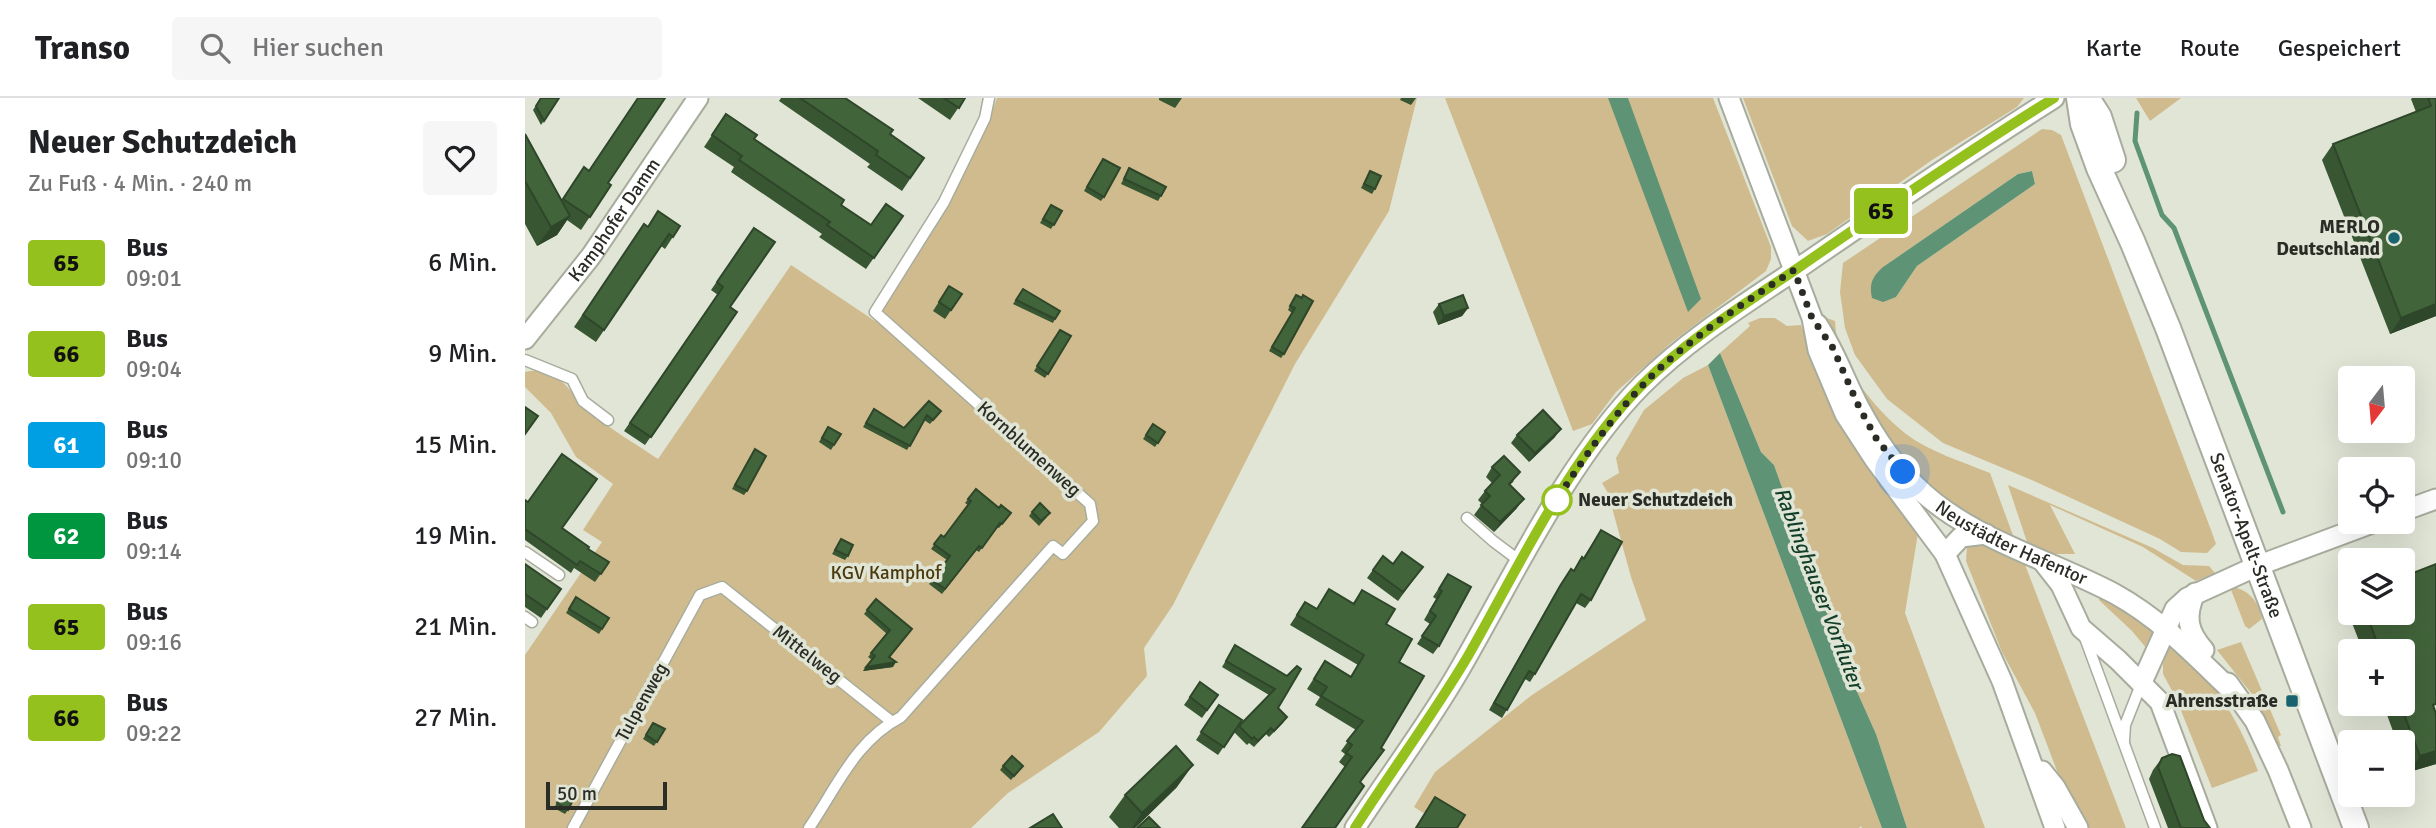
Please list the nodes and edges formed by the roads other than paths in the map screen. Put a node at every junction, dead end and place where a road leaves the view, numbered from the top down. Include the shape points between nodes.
1 (698, 98) edge
2 (989, 98) edge
3 (1728, 98) edge
4 (2054, 98) edge
5 (2079, 98) edge
6 (2087, 98) edge
7 (2133, 243) junction
8 (1794, 270) junction
9 (1812, 318) junction
10 (525, 337) edge
11 (525, 360) edge
12 (608, 419) dead end
13 (2436, 499) edge
14 (2415, 507) edge
15 (1467, 518) dead end
16 (1986, 534) junction
17 (2343, 534) edge
18 (525, 552) edge
19 (1945, 554) junction
20 (2040, 558) junction
21 (1521, 562) junction
22 (2257, 566) junction
23 (559, 575) dead end
24 (722, 587) joint
25 (2195, 593) junction
26 (2166, 627) junction
27 (2081, 628) junction
28 (2142, 682) junction
29 (2233, 692) junction
30 (892, 722) junction
31 (2124, 745) junction
32 (2030, 757) junction
33 (573, 828) edge
34 (809, 828) edge
35 (1355, 828) edge
36 (2055, 828) edge
37 (2078, 828) edge
38 (2155, 828) edge
39 (2207, 828) edge
40 (2301, 828) edge
41 (2356, 828) edge

1 - 10 street, Kamphofer Damm via 591,256
2 - 30 lane, Kornblumenweg via 985,118 944,202 875,312 1090,504 1093,521 1063,554 1053,547
3 - 8 street, Neustädter Hafentor
4 - 8 street
5 - 7 street, Senator-Apelt-Straße via 2099,168
6 - 7 street, Senator-Apelt-Straße via 2099,117 2114,162
7 - 22 street, Senator-Apelt-Straße
8 - 9 street, Neustädter Hafentor
8 - 21 street via 1740,306 1642,385 1551,508
9 - 16 street, Neustädter Hafentor via 1833,348 1876,438 1892,459 1933,502
9 - 19 street, Neustädter Hafentor via 1818,350 1845,414
11 - 12 lane via 572,379 583,401
13 - 14 street
15 - 21 lane
16 - 19 street via 1961,537
16 - 20 street, Neustädter Hafentor
17 - 22 street
18 - 23 lane
19 - 32 street, Neustädter Hafentor via 2002,681
20 - 26 street, Neustädter Hafentor via 2116,595
20 - 27 street via 2061,585
21 - 35 street via 1416,741
22 - 25 street
22 - 41 street, Senator-Apelt-Straße
24 - 30 lane, Mittelweg
24 - 33 lane, Tulpenweg via 700,595
25 - 26 street via 2175,609
25 - 29 street, Neustädter Hafentor via 2187,617 2190,632 2221,668
26 - 28 street
26 - 29 street, Neustädter Hafentor
27 - 28 street
27 - 31 lane
28 - 31 lane via 2126,725
28 - 39 street via 2159,702
29 - 40 street, Neustädter Hafentor via 2255,721
30 - 34 lane, Kornblumenweg via 858,752
31 - 38 lane
32 - 36 street, Neustädter Hafentor
32 - 37 street via 2055,787

